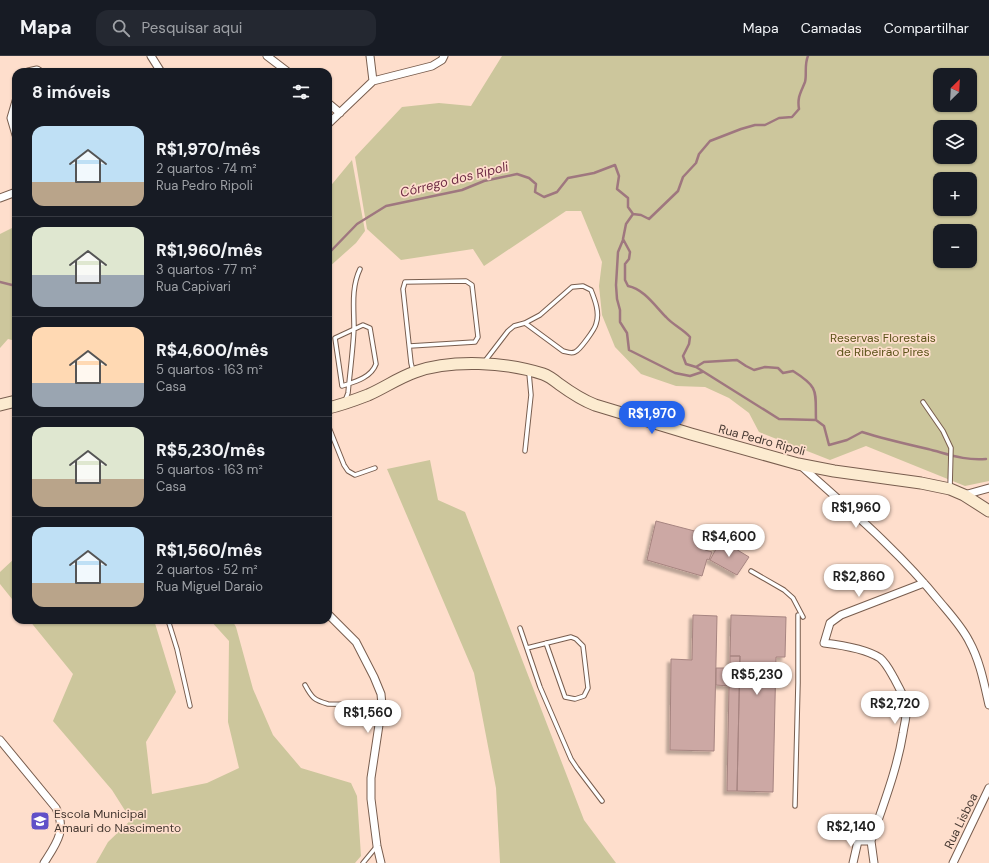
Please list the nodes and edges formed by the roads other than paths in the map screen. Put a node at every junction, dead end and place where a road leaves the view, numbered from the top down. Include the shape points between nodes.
1 (151, 56) edge
2 (370, 56) edge
3 (444, 56) edge
4 (271, 57) edge
5 (158, 68) edge
6 (283, 68) edge
7 (373, 81) junction
8 (332, 106) edge
9 (340, 113) junction
10 (332, 120) edge
11 (12, 194) edge
12 (0, 198) edge
13 (360, 270) dead end
14 (525, 323) junction
15 (354, 329) junction
16 (410, 346) junction
17 (483, 364) junction
18 (529, 370) junction
19 (414, 372) junction
20 (348, 384) junction
21 (12, 402) edge
22 (923, 402) dead end
23 (0, 404) edge
24 (344, 404) junction
25 (332, 407) edge
26 (332, 435) edge
27 (525, 451) dead end
28 (798, 464) junction
29 (375, 468) dead end
30 (989, 488) edge
31 (950, 489) junction
32 (964, 495) junction
33 (989, 511) edge
34 (751, 571) dead end
35 (924, 583) junction
36 (798, 615) dead end
37 (803, 617) dead end
38 (332, 618) edge
39 (169, 624) edge
40 (520, 628) dead end
41 (546, 643) junction
42 (527, 648) junction
43 (305, 685) dead end
44 (382, 705) junction
45 (989, 705) edge
46 (190, 706) dead end
47 (0, 740) edge
48 (989, 788) edge
49 (602, 801) dead end
50 (795, 806) dead end
51 (833, 826) dead end
52 (858, 841) junction
53 (872, 841) junction
54 (377, 846) junction
55 (44, 863) edge
56 (363, 863) edge
57 (381, 863) edge
58 (853, 863) edge
59 (874, 863) edge
60 (953, 863) edge

1 - 5 street
2 - 7 street
3 - 7 street via 432,66
4 - 6 street
7 - 9 street
8 - 9 street
9 - 10 street
11 - 12 street
13 - 15 lane via 354,288
14 - 14 lane via 540,315 572,287 583,286 591,290 597,305 596,324 575,352 563,351
14 - 17 lane via 508,331
15 - 20 lane
15 - 20 lane via 335,338 342,386
15 - 20 lane via 363,325 370,328 376,364 370,374
16 - 16 lane via 403,289 405,282 466,281 472,285 478,337 475,342
16 - 19 lane
17 - 18 street, Rua Pedro Ripoli
17 - 19 street, Rua Pedro Ripoli via 450,364
18 - 27 lane via 531,395
18 - 28 street, Rua Pedro Ripoli via 545,374 585,402 595,406
19 - 24 street, Rua Pedro Ripoli
20 - 24 lane
21 - 23 street
22 - 31 lane via 943,431 951,448
24 - 25 street, Rua Pedro Ripoli
26 - 29 lane via 348,471 354,475
28 - 31 street, Rua Pedro Ripoli
28 - 35 street via 880,538
30 - 32 street
31 - 32 street, Rua Pedro Ripoli
32 - 33 street, Rua Pedro Ripoli
34 - 37 lane via 784,590 793,598
35 - 45 street via 968,639 977,657
35 - 53 street via 841,615 830,623 824,643 843,646 880,658 891,672 905,699 906,717 900,751
36 - 50 lane
38 - 44 street via 356,642 374,677 381,694
39 - 46 lane
40 - 42 lane
41 - 41 lane via 571,637 583,646 588,688 584,696 575,699 565,697
41 - 42 lane
42 - 49 lane via 540,687 571,759
43 - 44 lane via 313,699 328,704
44 - 54 street via 371,778
47 - 55 street via 56,808 61,818 57,842
48 - 60 street, Rua Lisboa
51 - 52 street
52 - 53 street
52 - 58 street
53 - 59 street
54 - 56 lane
54 - 57 street

